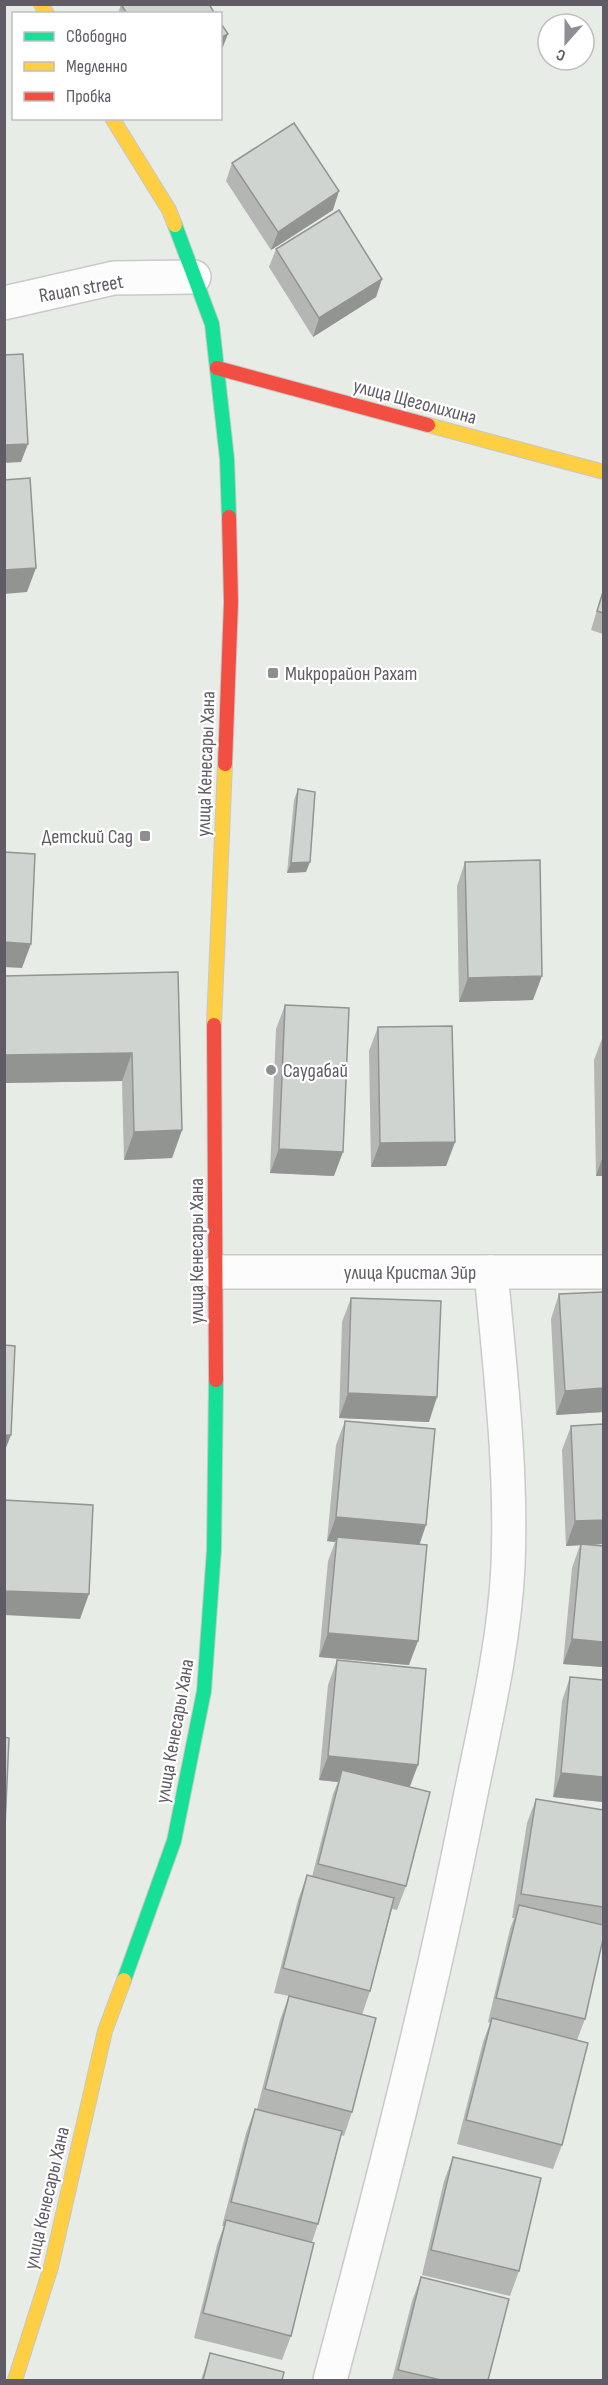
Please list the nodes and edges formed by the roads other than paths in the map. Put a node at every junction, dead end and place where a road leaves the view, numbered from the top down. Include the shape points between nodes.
1 (113, 120) edge
2 (194, 277) junction
3 (4, 303) edge
4 (217, 368) junction
5 (603, 472) edge
6 (216, 1272) junction
7 (491, 1272) junction
8 (603, 1272) edge
9 (15, 2380) edge
10 (330, 2380) edge

1 - 2 street, улица Кенесары Хана via 169,210
2 - 3 street, Rauan street via 114,278
2 - 4 street, улица Кенесары Хана via 212,324
4 - 5 street, улица Щеголихина
4 - 6 street, улица Кенесары Хана via 227,459 231,603 213,1052
6 - 7 street, улица Кристал Эйр
6 - 9 street, улица Кенесары Хана via 214,1550 204,1691 174,1841 105,2031 51,2267
7 - 8 street, улица Кристал Эйр
7 - 10 street via 509,1454 508,1569 494,1677 423,2022

